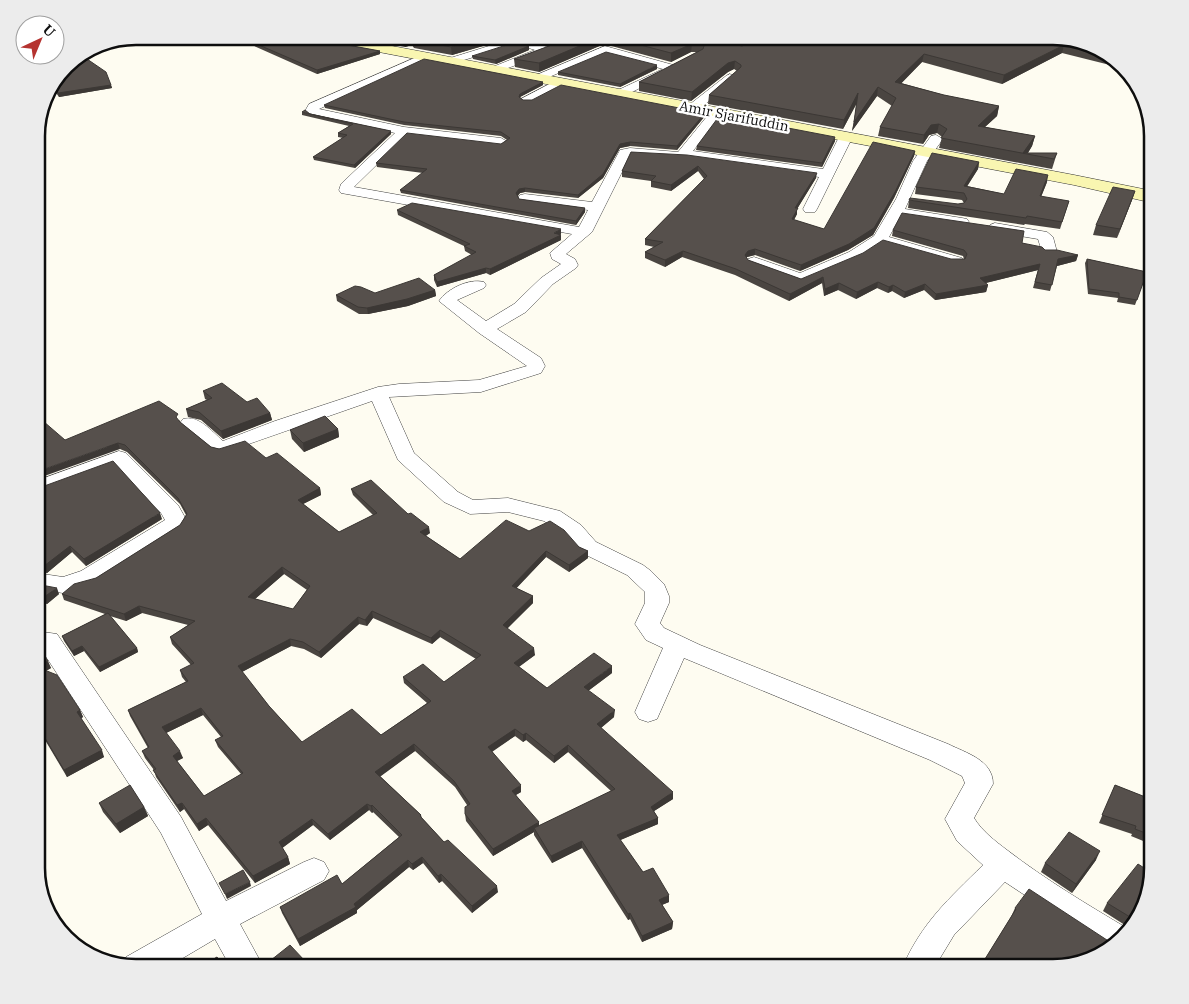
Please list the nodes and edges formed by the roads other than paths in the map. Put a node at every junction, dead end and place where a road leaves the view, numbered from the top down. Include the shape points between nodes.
1 (364, 45) edge
2 (502, 45) edge
3 (529, 45) edge
4 (555, 45) edge
5 (585, 45) edge
6 (546, 50) junction
7 (602, 50) junction
8 (535, 55) junction
9 (426, 56) junction
10 (451, 61) junction
11 (570, 65) junction
12 (494, 70) junction
13 (733, 75) edge
14 (538, 78) junction
15 (559, 83) junction
16 (620, 94) junction
17 (527, 99) edge
18 (693, 108) junction
19 (717, 112) junction
20 (404, 131) junction
21 (845, 138) junction
22 (936, 139) edge
23 (501, 142) edge
24 (926, 153) junction
25 (683, 154) junction
26 (826, 174) junction
27 (1144, 195) edge
28 (525, 198) edge
29 (921, 201) edge
30 (899, 206) junction
31 (596, 207) junction
32 (810, 209) dead end
33 (584, 232) junction
34 (880, 239) junction
35 (1049, 252) edge
36 (956, 261) edge
37 (754, 262) edge
38 (478, 284) dead end
39 (485, 329) junction
40 (378, 393) junction
41 (190, 423) dead end
42 (45, 486) edge
43 (45, 582) edge
44 (45, 640) edge
45 (677, 645) junction
46 (648, 712) dead end
47 (1003, 865) junction
48 (314, 871) dead end
49 (220, 919) junction
50 (1113, 936) edge
51 (152, 959) edge
52 (243, 959) edge
53 (922, 959) edge

1 - 9 main road, Amir Sjarifuddin
2 - 10 street
3 - 6 street
4 - 6 street
5 - 7 street
6 - 8 street
7 - 11 street
7 - 16 street via 677,66
8 - 11 street
8 - 12 street
9 - 10 main road, Amir Sjarifuddin
9 - 20 street via 311,109
10 - 12 main road, Amir Sjarifuddin
11 - 14 street
12 - 14 main road, Amir Sjarifuddin
13 - 18 street
14 - 15 main road, Amir Sjarifuddin
15 - 16 main road, Amir Sjarifuddin
15 - 17 street
16 - 18 main road, Amir Sjarifuddin
18 - 19 main road, Amir Sjarifuddin
19 - 21 main road, Amir Sjarifuddin
19 - 25 street
20 - 23 street
20 - 33 street via 346,190
21 - 24 main road, Amir Sjarifuddin
21 - 26 street
22 - 24 street
24 - 27 main road, Amir Sjarifuddin
24 - 30 street
25 - 26 street
25 - 31 street via 678,157 625,153
26 - 32 street
28 - 31 street
29 - 30 street
30 - 34 street
30 - 35 street via 978,225 1038,233 1045,237
31 - 33 street
33 - 39 street via 558,253 570,263 567,268 547,281 520,308
34 - 36 street
34 - 37 street via 801,280
38 - 39 street via 452,295 447,301
39 - 40 street via 535,362 535,369 481,386
40 - 41 street via 220,448
40 - 45 street via 405,456 451,497 470,507 522,507 565,522 588,547 635,570 651,584 656,590 657,602 648,620 649,629
42 - 43 street via 119,457 170,510 176,521 89,577 74,584
44 - 49 street via 171,825
45 - 46 street
45 - 47 street via 972,768 979,784 958,818 971,838
47 - 50 street
47 - 53 street via 939,930
48 - 49 street
49 - 51 street
49 - 52 street

